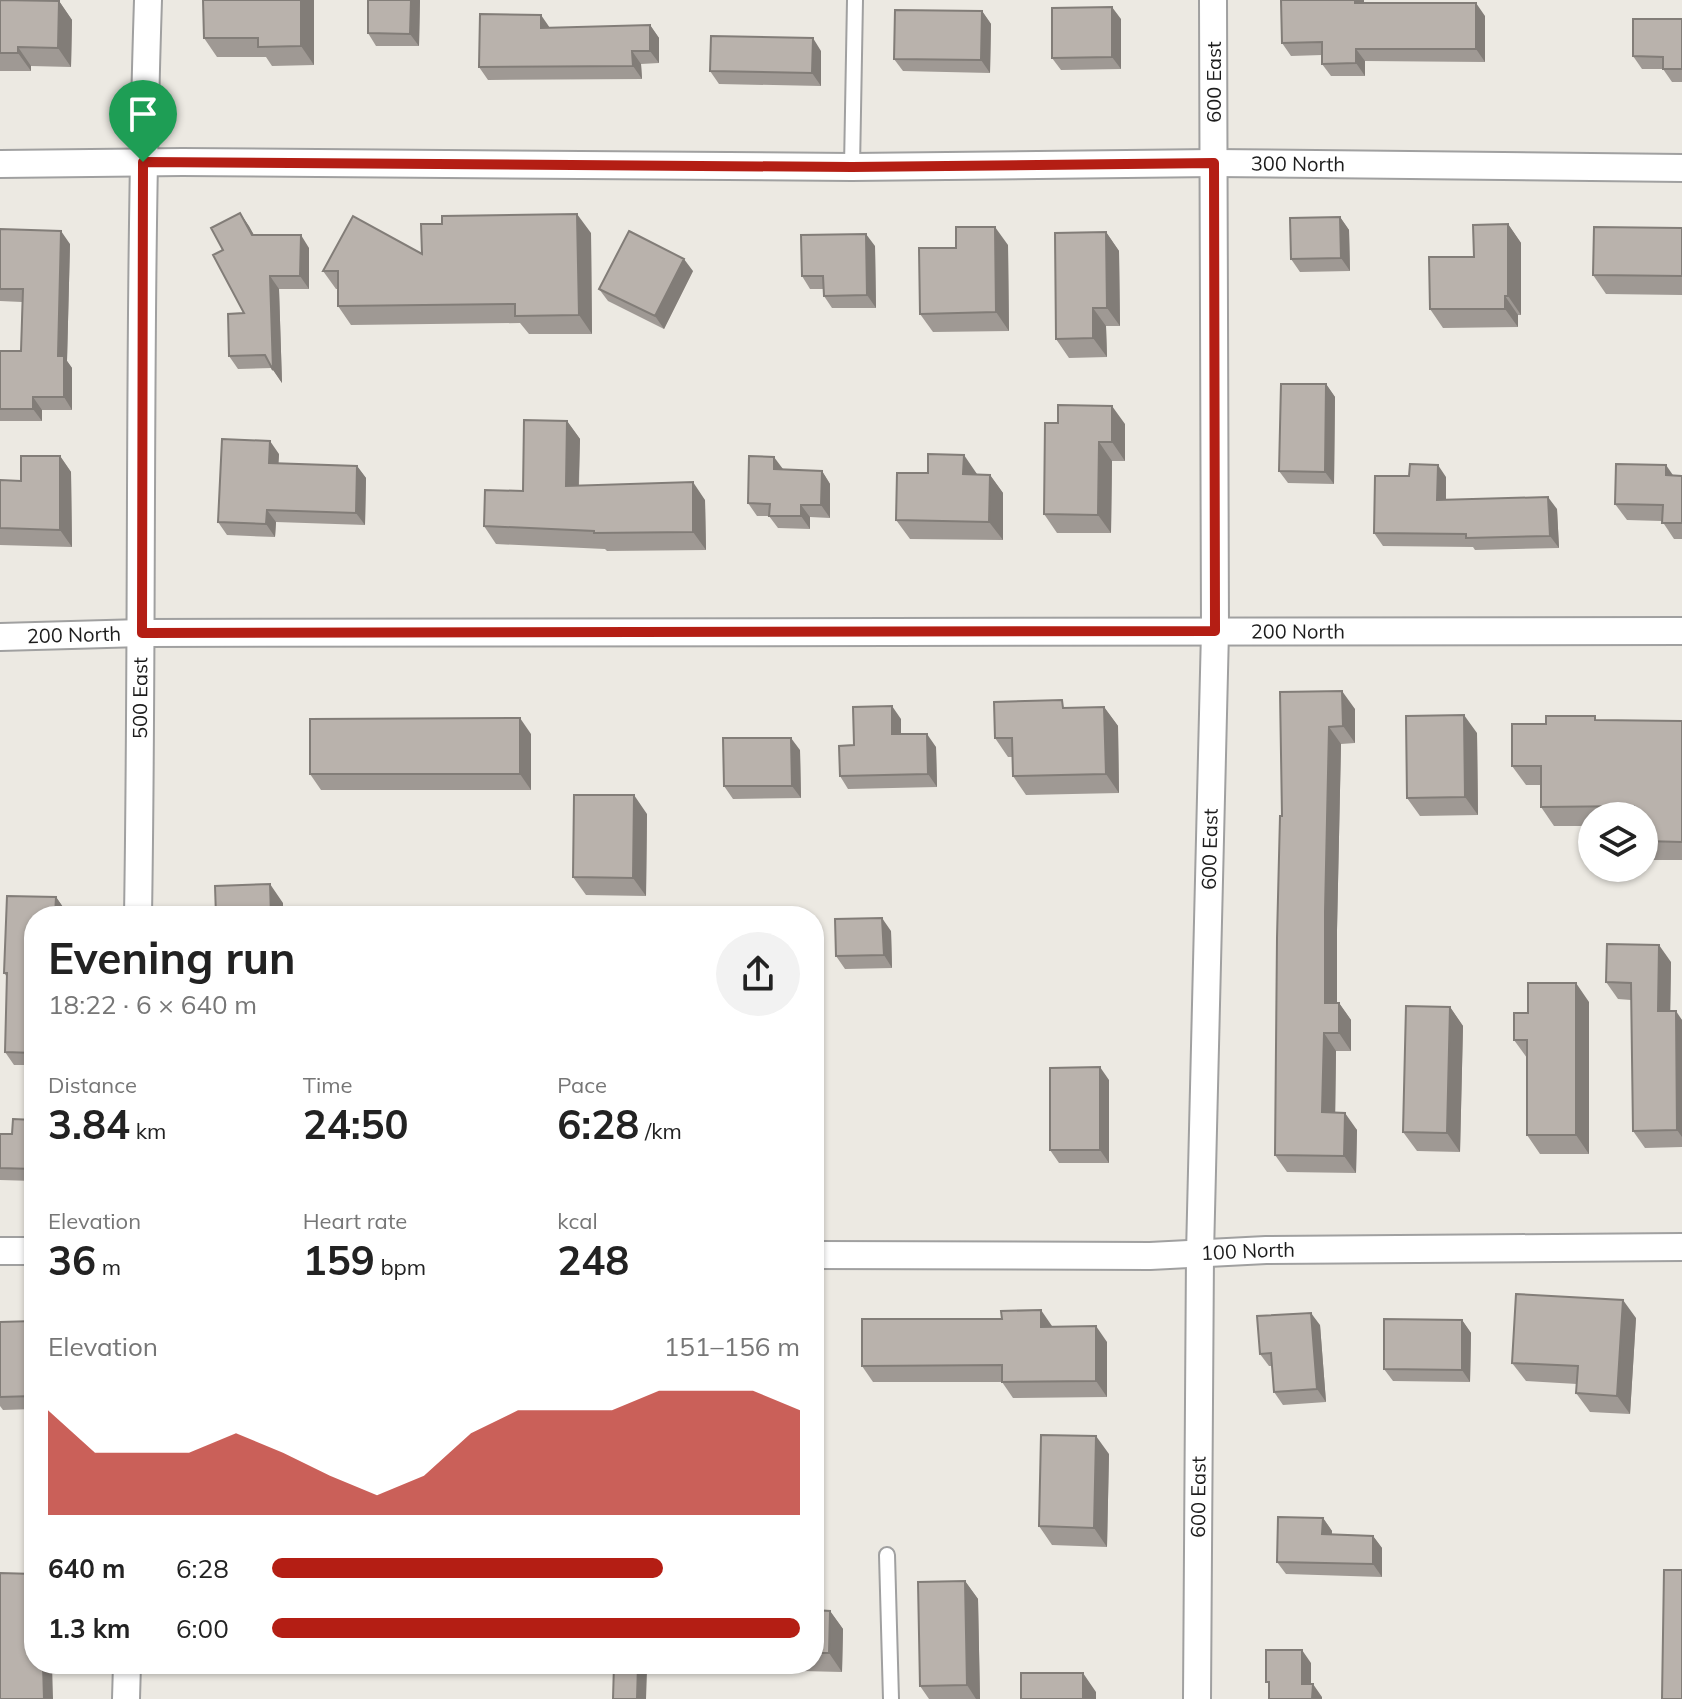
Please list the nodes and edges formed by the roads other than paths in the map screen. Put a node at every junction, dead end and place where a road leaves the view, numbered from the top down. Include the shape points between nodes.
1 (148, 0) edge
2 (855, 0) edge
3 (1213, 0) edge
4 (143, 162) junction
5 (1214, 163) junction
6 (0, 164) edge
7 (852, 167) junction
8 (1682, 168) edge
9 (1215, 631) junction
10 (1682, 631) edge
11 (142, 633) junction
12 (0, 637) edge
13 (138, 906) edge
14 (1682, 1247) edge
15 (0, 1251) edge
16 (24, 1251) edge
17 (1200, 1254) junction
18 (824, 1255) edge
19 (887, 1555) dead end
20 (127, 1674) edge
21 (126, 1699) edge
22 (891, 1699) edge
23 (1197, 1699) edge

1 - 4 street, 500 East
2 - 7 lane
3 - 5 street, 600 East
4 - 6 street, 300 North
4 - 7 street, 300 North
4 - 11 street, 500 East
5 - 7 street, 300 North
5 - 8 street, 300 North
5 - 9 street, 600 East
9 - 10 street, 200 North
9 - 11 street, 200 North
9 - 17 street, 600 East
11 - 12 street, 200 North
11 - 13 street, 500 East
14 - 17 street, 100 North
15 - 16 street
17 - 18 street, 100 North
17 - 23 street, 600 East
19 - 22 lane
20 - 21 street

